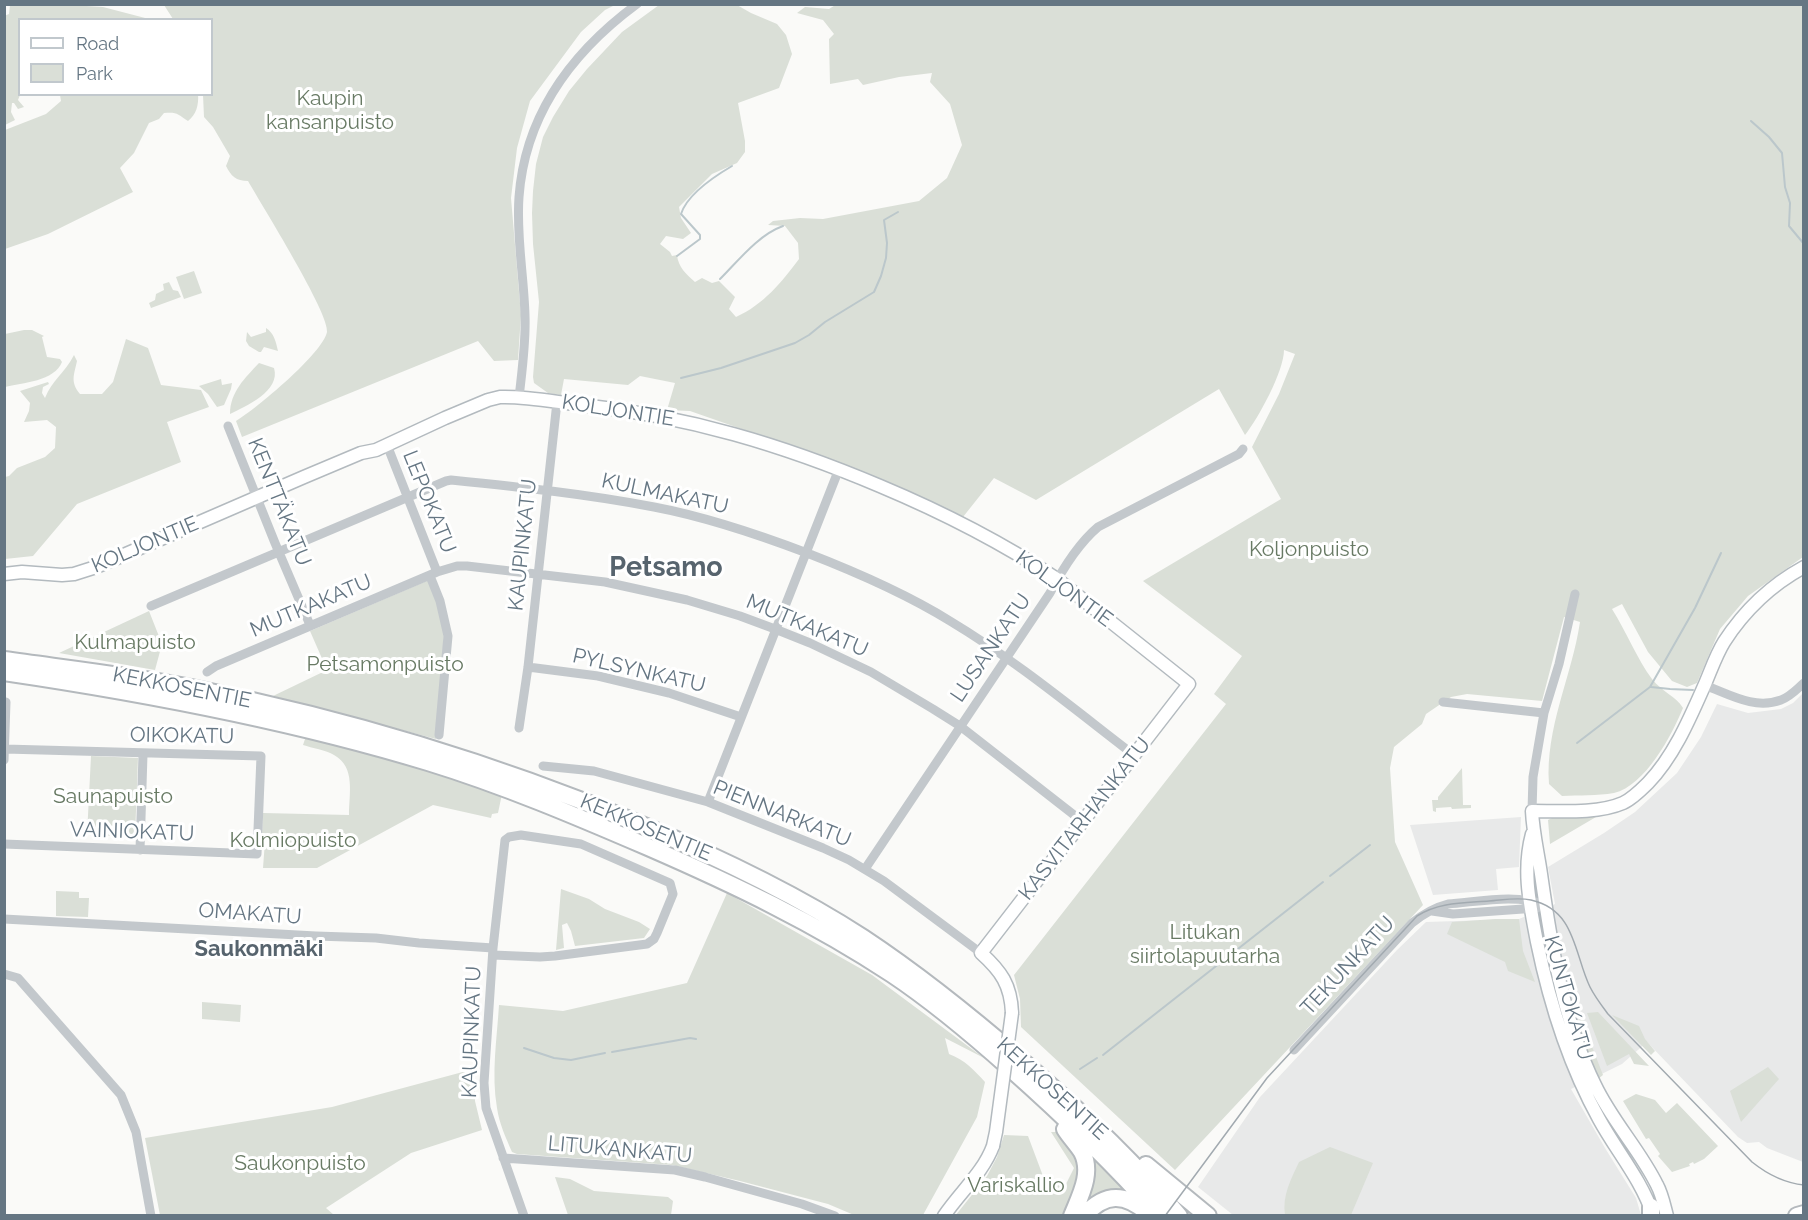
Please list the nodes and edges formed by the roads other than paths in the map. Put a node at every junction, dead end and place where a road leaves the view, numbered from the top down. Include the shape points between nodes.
1 (637, 4) edge
2 (519, 398) junction
3 (556, 402) junction
4 (228, 426) dead end
5 (387, 445) junction
6 (1244, 449) dead end
7 (839, 469) junction
8 (546, 491) junction
9 (256, 498) junction
10 (407, 498) junction
11 (279, 551) junction
12 (806, 553) junction
13 (1803, 567) edge
14 (538, 573) junction
15 (4, 574) edge
16 (434, 574) junction
17 (1057, 579) junction
18 (1575, 594) dead end
19 (151, 606) dead end
20 (310, 625) junction
21 (776, 629) junction
22 (1007, 657) junction
23 (4, 660) edge
24 (528, 667) junction
25 (4, 672) edge
26 (207, 672) dead end
27 (1803, 684) edge
28 (1704, 685) junction
29 (1191, 687) joint
30 (6, 702) edge
31 (1443, 702) dead end
32 (1544, 713) junction
33 (741, 717) junction
34 (960, 726) junction
35 (519, 728) dead end
36 (439, 735) dead end
37 (5, 749) edge
38 (143, 754) junction
39 (1134, 755) junction
40 (4, 760) edge
41 (543, 766) dead end
42 (708, 802) junction
43 (1532, 811) junction
44 (1083, 822) junction
45 (1533, 832) junction
46 (4, 844) edge
47 (504, 845) joint
48 (140, 850) junction
49 (257, 854) joint
50 (865, 869) junction
51 (1530, 905) junction
52 (1544, 905) junction
53 (4, 919) edge
54 (493, 951) junction
55 (981, 953) junction
56 (4, 974) edge
57 (1294, 1050) dead end
58 (1055, 1109) junction
59 (1076, 1109) junction
60 (503, 1158) junction
61 (1652, 1213) edge
62 (1803, 1214) edge
63 (151, 1215) edge
64 (524, 1215) edge
65 (836, 1215) edge
66 (945, 1215) edge
67 (1072, 1215) edge
68 (1084, 1215) edge
69 (1150, 1215) edge
70 (1160, 1215) edge
71 (1179, 1215) edge
72 (1208, 1215) edge
73 (1667, 1215) edge
74 (1797, 1215) edge

1 - 2 street via 604,30 572,65 542,109 527,150 518,219 525,318
2 - 3 street, KOLJONTIE
2 - 5 street, KOLJONTIE via 488,400
3 - 7 street, KOLJONTIE via 653,415 712,428
3 - 8 street, KAUPINKATU
4 - 9 street, KENTTÄKATU
5 - 9 street, KOLJONTIE
5 - 10 street, LEPOKATU
6 - 17 street, LUSANKATU via 1098,527
7 - 12 street
7 - 17 street, KOLJONTIE via 962,523
8 - 10 street, KULMAKATU via 451,480
8 - 12 street, KULMAKATU via 691,515
8 - 14 street, KAUPINKATU
9 - 11 street, KENTTÄKATU
9 - 15 street, KOLJONTIE via 74,574
10 - 11 street, KULMAKATU
10 - 16 street, LEPOKATU
11 - 19 street, KULMAKATU
11 - 20 street, KENTTÄKATU
12 - 21 street
12 - 22 street, KULMAKATU via 926,607
13 - 28 street via 1774,586 1740,621 1725,641
14 - 16 street, MUTKAKATU via 457,566
14 - 21 street, MUTKAKATU via 632,587
14 - 24 street, KAUPINKATU
16 - 20 street, MUTKAKATU
16 - 36 street, LEPOKATU via 448,636
17 - 22 street, LUSANKATU
17 - 29 street, KOLJONTIE
18 - 32 street
20 - 26 street, MUTKAKATU
21 - 33 street
21 - 34 street, MUTKAKATU via 870,672
22 - 34 street, LUSANKATU
22 - 39 street, KULMAKATU
23 - 59 highway, KEKKOSENTIE via 195,689 381,734 518,777 681,842 788,895 861,937 969,1016
24 - 33 street, PYLSYNKATU via 639,685
24 - 35 street, KAUPINKATU
25 - 58 highway, KEKKOSENTIE via 139,693 255,717 428,762 528,796 717,877 829,935 893,975 985,1047
27 - 28 street via 1780,700 1750,703
28 - 43 street via 1668,758 1632,798 1622,804 1590,810
29 - 39 street, KASVITARHANKATU
30 - 37 street
31 - 32 street
32 - 43 street, KUNTOKATU via 1533,777
33 - 42 street
34 - 44 street, MUTKAKATU
34 - 50 street, LUSANKATU
37 - 38 street, OIKOKATU
37 - 40 street
38 - 48 street
38 - 49 street, OIKOKATU via 261,756
39 - 44 street, KASVITARHANKATU
41 - 42 street, PIENNARKATU via 594,771
42 - 50 street, PIENNARKATU
43 - 45 street, KUNTOKATU
44 - 55 street, KASVITARHANKATU
45 - 51 street, KUNTOKATU via 1526,861
45 - 52 street, KUNTOKATU
46 - 48 street, VAINIOKATU
47 - 54 street, KAUPINKATU
47 - 54 street, OMAKATU via 509,837 521,835 581,844 670,883 673,894 654,939 647,944 540,957
48 - 49 street, VAINIOKATU
50 - 55 street, PIENNARKATU
51 - 52 street, TEKUNKATU
51 - 57 street, TEKUNKATU via 1511,899 1448,904 1412,923
51 - 61 street, KUNTOKATU via 1546,986 1567,1052 1600,1121 1638,1181
52 - 73 street, KUNTOKATU via 1567,1008 1586,1065 1602,1099 1659,1187
53 - 54 street, OMAKATU via 372,938
54 - 60 street, KAUPINKATU via 484,1089 486,1108
55 - 66 street, bridge via 1002,974 1012,1013 996,1132 981,1169
56 - 63 street via 18,978 121,1095 136,1132
58 - 67 highway via 1085,1159 1084,1186
58 - 70 highway, KEKKOSENTIE
59 - 71 highway, KEKKOSENTIE
59 - 72 highway
60 - 64 street, KAUPINKATU
60 - 65 street, LITUKANKATU via 675,1170
62 - 74 highway
68 - 69 highway via 1095,1205 1115,1198 1136,1203

